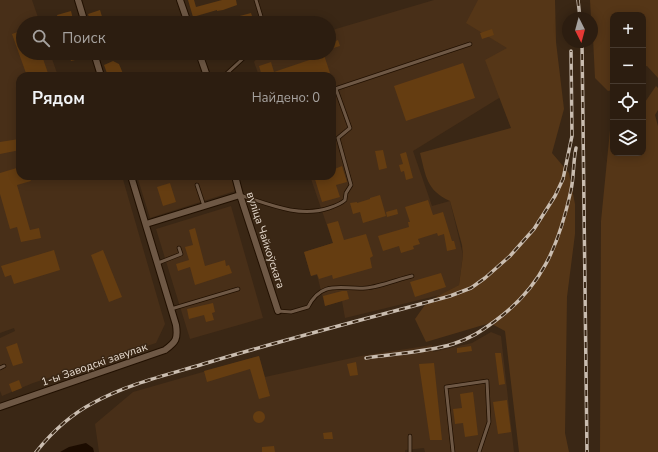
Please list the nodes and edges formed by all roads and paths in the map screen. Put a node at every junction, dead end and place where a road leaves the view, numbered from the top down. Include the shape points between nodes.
1 (78, 0) edge
2 (180, 0) edge
3 (256, 0) edge
4 (83, 16) edge
5 (186, 16) edge
6 (261, 16) edge
7 (470, 44) dead end
8 (96, 60) edge
9 (201, 60) edge
10 (241, 60) edge
11 (100, 72) edge
12 (206, 72) edge
13 (228, 72) edge
14 (336, 88) edge
15 (336, 94) edge
16 (132, 180) edge
17 (236, 180) edge
18 (197, 185) dead end
19 (240, 195) junction
20 (204, 206) junction
21 (146, 224) junction
22 (179, 248) dead end
23 (158, 263) junction
24 (412, 276) dead end
25 (238, 289) dead end
26 (171, 309) junction
27 (278, 311) joint
28 (0, 407) edge
29 (410, 436) dead end
30 (410, 452) edge
31 (453, 452) edge
32 (479, 452) edge

1 - 4 street
2 - 5 street
3 - 6 lane
7 - 14 lane
8 - 11 street
9 - 12 street
10 - 13 lane
15 - 19 lane via 350,128 338,138 351,185 345,200 341,204 322,210 297,212
16 - 21 street
17 - 19 street, вуліца Чайкоўскага
18 - 20 lane
19 - 20 street
19 - 27 street, вуліца Чайкоўскага
20 - 21 street
21 - 23 street
22 - 23 lane via 181,254
23 - 26 street
24 - 27 lane via 366,288 339,286 322,291 313,297 308,307 292,312
25 - 26 lane
26 - 28 street, 1-ы Заводскі завулак via 177,334 175,342 165,350
29 - 30 lane
31 - 32 lane via 446,387 487,381 489,422

